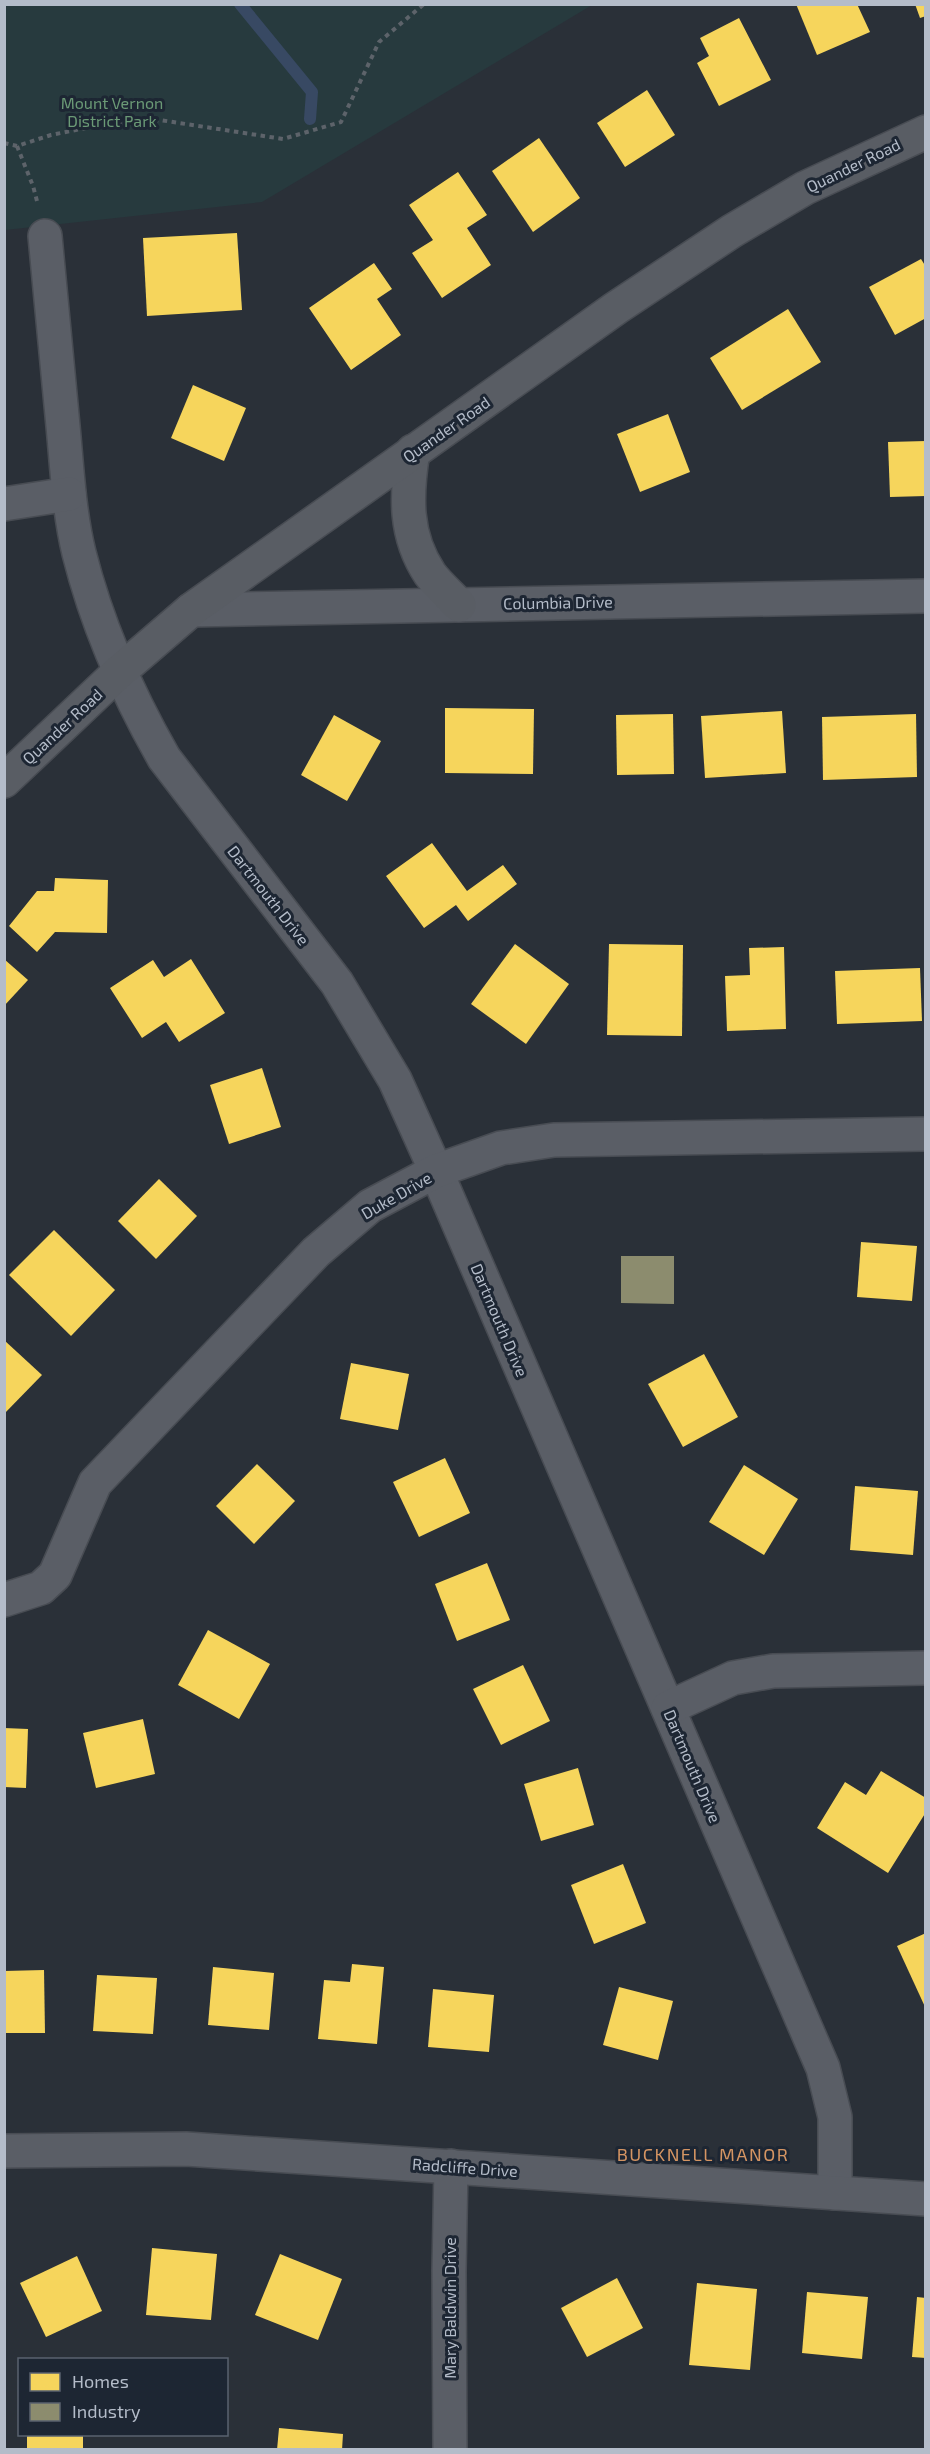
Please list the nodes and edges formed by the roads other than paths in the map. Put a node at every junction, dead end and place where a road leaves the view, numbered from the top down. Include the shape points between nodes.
1 (926, 132) edge
2 (45, 236) road end
3 (413, 452) junction
4 (69, 494) junction
5 (4, 504) edge
6 (926, 596) edge
7 (459, 604) junction
8 (191, 610) junction
9 (119, 672) junction
10 (4, 781) edge
11 (926, 1134) edge
12 (436, 1171) junction
13 (4, 1600) edge
14 (926, 1668) edge
15 (668, 1708) junction
16 (4, 2151) edge
17 (451, 2166) junction
18 (836, 2193) junction
19 (926, 2199) edge
20 (450, 2450) edge

1 - 3 street, Quander Road via 805,188 732,231
2 - 4 street, Dartmouth Drive
3 - 7 street via 408,513 418,550 431,574
3 - 8 street, Quander Road
4 - 5 street
4 - 9 street, Dartmouth Drive via 79,551 99,622
6 - 7 street, Columbia Drive
7 - 8 street, Columbia Drive
8 - 9 street, Quander Road
9 - 10 street, Quander Road
9 - 12 street, Dartmouth Drive via 164,758 337,983 395,1080
11 - 12 street, Duke Drive via 554,1140 501,1148
12 - 13 street, Duke Drive via 370,1206 316,1252 95,1483 55,1575 41,1588
12 - 15 street, Dartmouth Drive
14 - 15 street via 773,1671 733,1678
15 - 18 street, Dartmouth Drive via 823,2068 835,2117
16 - 17 street, Radcliffe Drive via 186,2149
17 - 18 street, Radcliffe Drive
17 - 20 street, Mary Baldwin Drive
18 - 19 street, Radcliffe Drive

